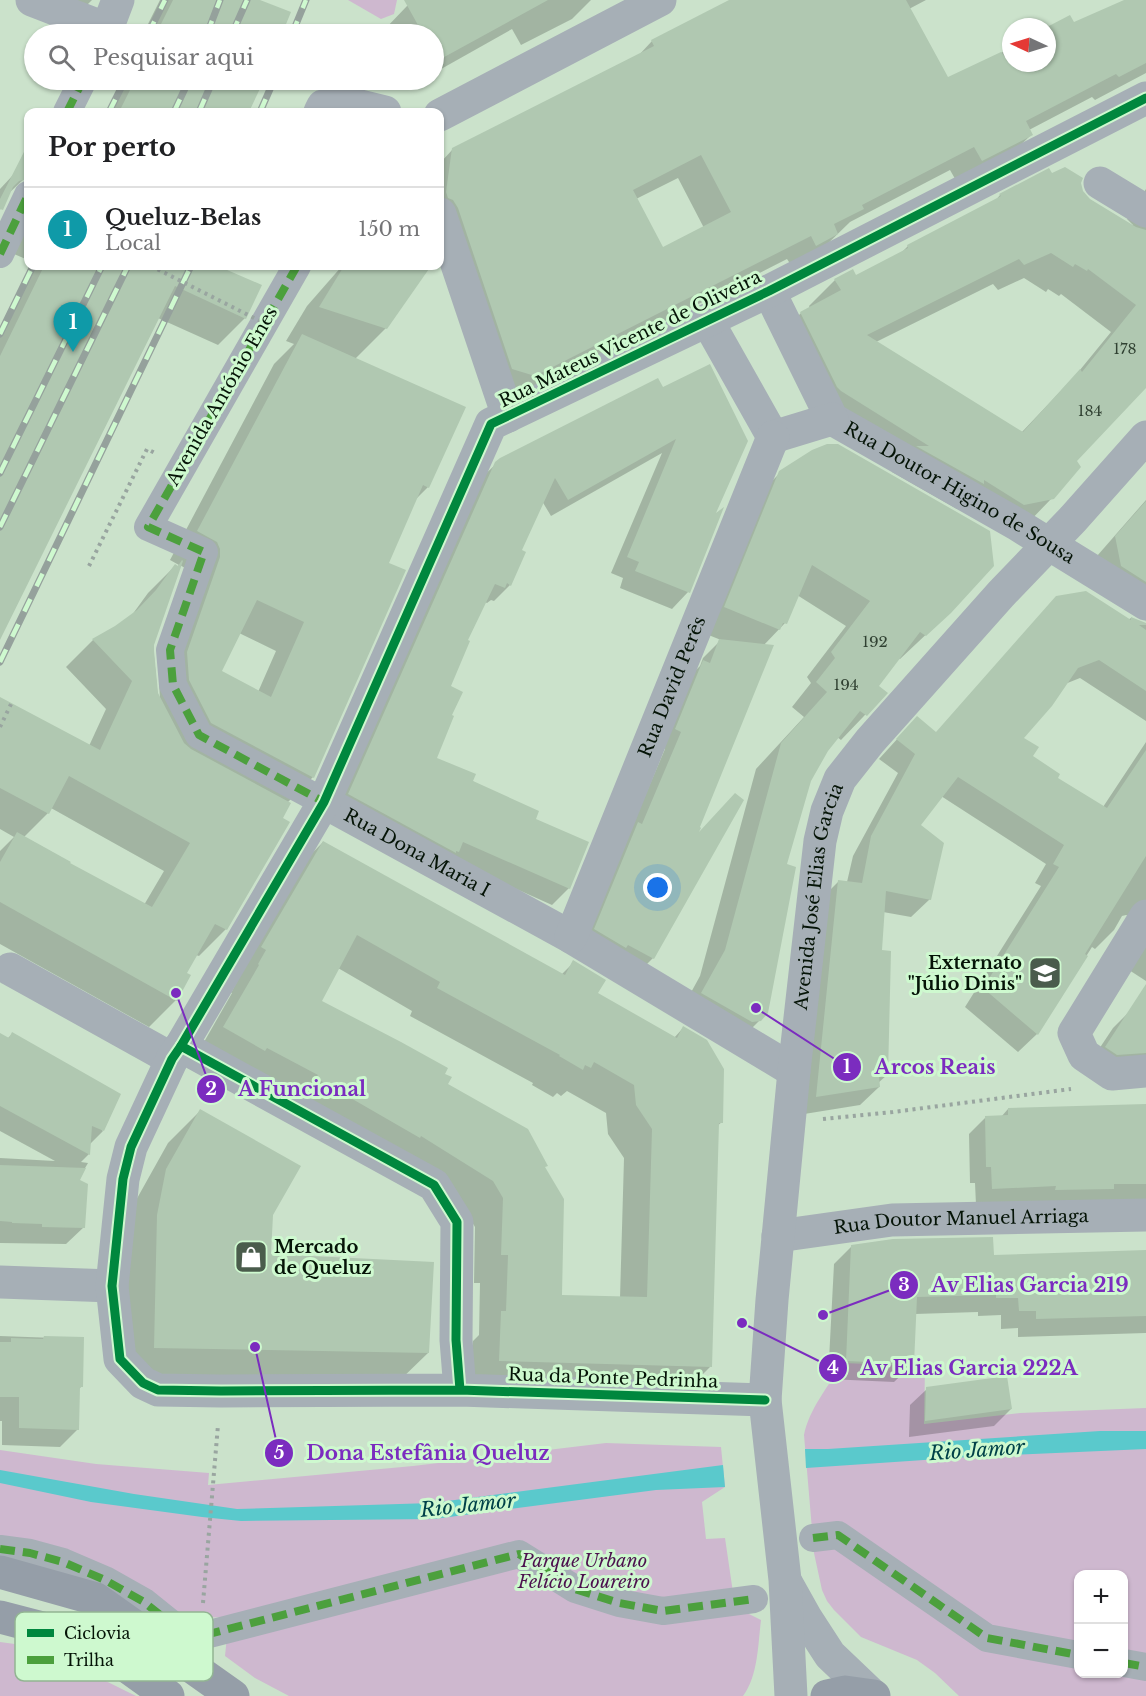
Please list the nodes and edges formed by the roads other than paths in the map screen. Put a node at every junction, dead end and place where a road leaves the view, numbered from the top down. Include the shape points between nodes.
1 (32, 0) edge
2 (660, 0) edge
3 (110, 21) edge
4 (78, 90) edge
5 (1146, 98) edge
6 (69, 108) edge
7 (321, 108) edge
8 (369, 108) edge
9 (444, 113) edge
10 (1100, 183) dead end
11 (24, 203) edge
12 (1146, 211) edge
13 (444, 226) edge
14 (0, 254) edge
15 (295, 270) edge
16 (769, 291) junction
17 (707, 320) junction
18 (508, 416) junction
19 (832, 419) junction
20 (773, 437) junction
21 (1146, 437) edge
22 (148, 527) joint
23 (1049, 543) junction
24 (1146, 604) edge
25 (324, 802) junction
26 (1146, 916) edge
27 (571, 937) junction
28 (10, 969) dead end
29 (177, 1052) junction
30 (794, 1071) junction
31 (1146, 1071) edge
32 (1146, 1215) edge
33 (778, 1236) junction
34 (0, 1282) edge
35 (112, 1286) junction
36 (460, 1390) junction
37 (767, 1414) junction
38 (813, 1538) dead end
39 (0, 1549) edge
40 (0, 1572) edge
41 (785, 1580) junction
42 (754, 1599) dead end
43 (114, 1612) edge
44 (156, 1612) edge
45 (0, 1617) edge
46 (15, 1621) edge
47 (213, 1633) edge
48 (1074, 1654) edge
49 (1128, 1664) edge
50 (1146, 1667) edge
51 (147, 1681) edge
52 (212, 1681) edge
53 (168, 1696) edge
54 (233, 1696) edge
55 (791, 1696) edge
56 (827, 1696) edge
57 (874, 1696) edge

1 - 3 street
2 - 9 street
4 - 6 street
5 - 16 street, Rua Mateus Vicente de Oliveira
7 - 8 street via 345,102
10 - 12 street
11 - 14 street
13 - 18 street
15 - 22 street, Avenida António Enes
16 - 17 street, Rua Mateus Vicente de Oliveira
16 - 19 street, Rua Doutor Higino de Sousa
17 - 18 street, Rua Mateus Vicente de Oliveira
17 - 20 street
18 - 25 street, Rua Mateus Vicente de Oliveira via 491,424
19 - 20 street
19 - 23 street, Rua Doutor Higino de Sousa
20 - 27 street, Rua David Perês
21 - 23 street, Avenida José Elias Garcia
22 - 25 street, Rua Dona Maria I via 204,552 170,650 173,685 198,735
23 - 24 street, Rua Doutor Higino de Sousa
23 - 30 street, Avenida José Elias Garcia via 840,779 826,811 820,841
25 - 27 street, Rua Dona Maria I
25 - 29 street, Rua Mateus Vicente de Oliveira
26 - 31 street via 1074,1033 1084,1055 1112,1074
27 - 30 street, Rua Dona Maria I
28 - 29 street
29 - 35 street, Rua Mateus Vicente de Oliveira via 131,1147 123,1179
29 - 36 street via 434,1185 457,1222 456,1340
30 - 33 street, Avenida José Elias Garcia
32 - 33 street, Rua Doutor Manuel Arriaga via 892,1220
33 - 37 street, Avenida José Elias Garcia
34 - 35 street
35 - 36 street, Rua da Ponte Pedrinha via 120,1359 143,1383 158,1390
36 - 37 street, Rua da Ponte Pedrinha
37 - 41 street, Avenida José Elias Garcia
38 - 48 street via 838,1535 987,1638
39 - 44 street via 63,1562 105,1580
40 - 43 main road via 96,1599
41 - 55 street, Avenida José Elias Garcia
41 - 57 street, Avenida José Elias Garcia via 830,1655
42 - 47 street via 663,1611 619,1603 575,1589 519,1554
45 - 46 main road
49 - 50 street
51 - 53 main road
52 - 54 main road
56 - 57 main road via 845,1692

